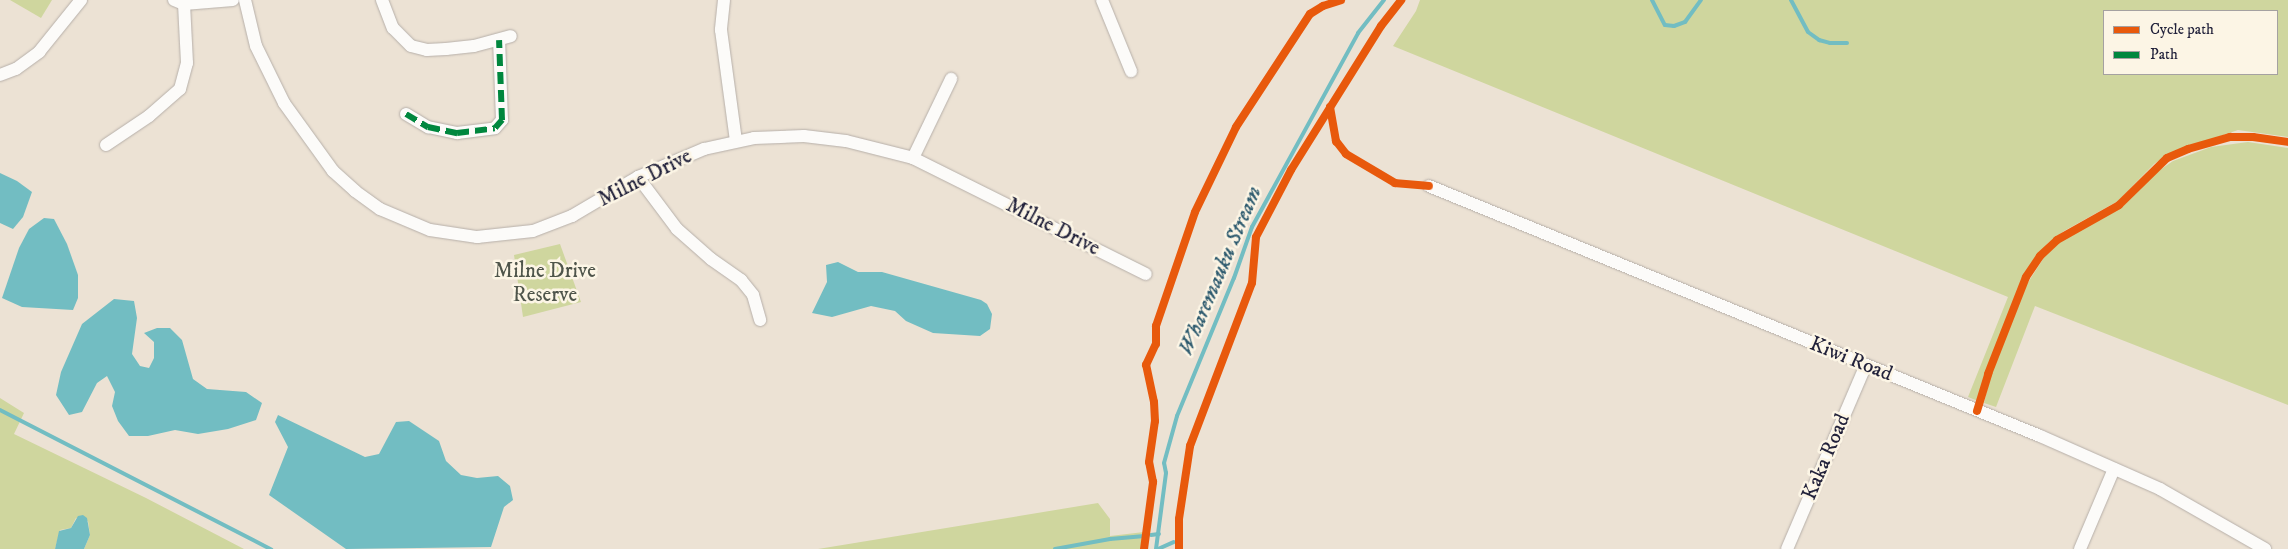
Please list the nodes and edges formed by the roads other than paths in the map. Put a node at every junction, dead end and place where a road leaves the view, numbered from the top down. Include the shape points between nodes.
1 (81, 0) edge
2 (233, 0) edge
3 (245, 0) edge
4 (382, 0) edge
5 (724, 0) edge
6 (1102, 0) edge
7 (179, 2) edge
8 (512, 36) dead end
9 (498, 40) junction
10 (1131, 71) dead end
11 (0, 75) edge
12 (951, 79) dead end
13 (406, 114) dead end
14 (736, 141) junction
15 (106, 145) dead end
16 (913, 158) junction
17 (638, 177) junction
18 (1429, 186) dead end
19 (1146, 274) dead end
20 (760, 320) dead end
21 (1866, 365) junction
22 (2114, 469) junction
23 (1787, 549) edge
24 (2080, 549) edge
25 (2265, 549) edge

1 - 11 street via 39,52 16,70
2 - 7 street
3 - 17 street, Milne Drive via 256,46 284,103 333,171 367,201 394,217 457,236 518,234 572,216
4 - 9 street via 393,28 411,46 427,50 446,49
5 - 14 street via 721,30
6 - 10 street
7 - 15 street via 186,63 180,89 149,116
8 - 9 street
9 - 13 street via 502,120 495,128 457,133 428,127
12 - 16 street
14 - 16 street, Milne Drive via 779,136 820,137 876,147
14 - 17 street, Milne Drive via 683,156
16 - 19 street, Milne Drive
17 - 20 street via 677,229 741,280 752,294
18 - 21 street, Kiwi Road
21 - 22 street, Kiwi Road
21 - 23 street, Kaka Road
22 - 24 street
22 - 25 street, Kiwi Road via 2160,489

